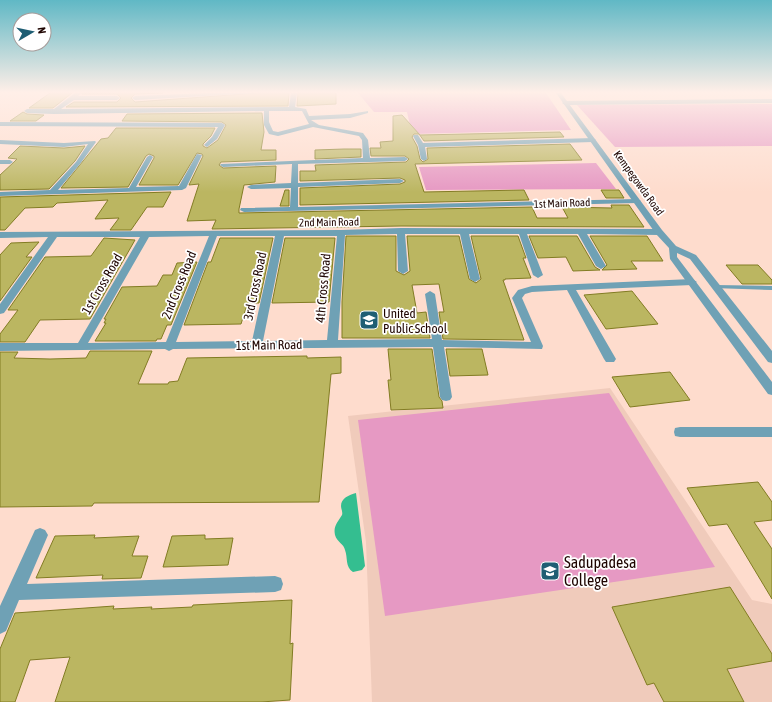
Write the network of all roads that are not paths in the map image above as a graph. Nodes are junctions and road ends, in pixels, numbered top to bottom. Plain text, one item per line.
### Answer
1 (34, 126) edge
2 (222, 126) edge
3 (267, 126) edge
4 (307, 126) edge
5 (315, 126) edge
6 (582, 126) edge
7 (29, 130) dead end
8 (416, 136) dead end
9 (16, 138) dead end
10 (593, 141) junction
11 (0, 142) edge
12 (10, 142) junction
13 (421, 145) junction
14 (207, 146) dead end
15 (199, 155) dead end
16 (150, 157) dead end
17 (405, 159) dead end
18 (367, 160) junction
19 (424, 160) dead end
20 (0, 162) edge
21 (10, 162) dead end
22 (294, 162) junction
23 (224, 165) dead end
24 (400, 181) dead end
25 (294, 185) junction
26 (251, 188) dead end
27 (131, 190) junction
28 (51, 193) junction
29 (0, 194) edge
30 (637, 201) junction
31 (294, 208) junction
32 (244, 210) dead end
33 (401, 231) junction
34 (464, 232) junction
35 (522, 232) junction
36 (581, 232) junction
37 (659, 232) junction
38 (280, 233) junction
39 (146, 234) junction
40 (214, 234) junction
41 (341, 234) junction
42 (0, 235) edge
43 (54, 235) junction
44 (673, 248) junction
45 (601, 266) dead end
46 (403, 271) dead end
47 (538, 275) dead end
48 (475, 278) dead end
49 (692, 282) junction
50 (714, 287) junction
51 (570, 288) junction
52 (772, 288) edge
53 (430, 294) dead end
54 (0, 311) edge
55 (438, 343) junction
56 (257, 344) junction
57 (332, 344) junction
58 (81, 346) junction
59 (0, 347) edge
60 (169, 347) junction
61 (610, 359) dead end
62 (772, 359) edge
63 (772, 391) edge
64 (446, 397) dead end
65 (680, 432) dead end
66 (772, 432) edge
67 (40, 535) dead end
68 (275, 584) dead end
69 (15, 592) junction
70 (0, 625) edge

1 - 7 street
2 - 14 street
3 - 4 street
5 - 18 street
6 - 10 street, Kempegowda Road
8 - 13 street
9 - 12 street
10 - 13 street
10 - 30 street, Kempegowda Road
11 - 12 street
12 - 28 street
13 - 19 street
15 - 27 street
16 - 27 street
17 - 18 street
18 - 22 street
20 - 21 street
22 - 23 street
22 - 25 street
24 - 25 street
25 - 26 street
25 - 31 street
27 - 28 street
28 - 29 street
30 - 31 street, 1st Main Road
30 - 37 street, Kempegowda Road
31 - 32 street, 1st Main Road
33 - 34 street, 2nd Main Road
33 - 41 street, 2nd Main Road
33 - 46 street
34 - 35 street, 2nd Main Road
34 - 48 street
35 - 36 street, 2nd Main Road
35 - 47 street
36 - 37 street, 2nd Main Road
36 - 45 street
37 - 44 street, Kempegowda Road
38 - 40 street, 2nd Main Road
38 - 41 street, 2nd Main Road
38 - 56 street, 3rd Cross Road
39 - 40 street, 2nd Main Road
39 - 43 street, 2nd Main Road
39 - 58 street, 1st Cross Road
40 - 60 street, 2nd Cross Road
41 - 57 street, 4th Cross Road
42 - 43 street, 2nd Main Road
43 - 54 street
44 - 49 street, Kempegowda Road
44 - 50 street, Kempegowda Road
49 - 51 street
49 - 63 street, Kempegowda Road
50 - 52 lane
50 - 62 street, Kempegowda Road
51 - 55 street, 1st Main Road
51 - 61 street
53 - 55 street
55 - 57 street, 1st Main Road
55 - 64 street
56 - 57 street, 1st Main Road
56 - 60 street, 1st Main Road
58 - 59 street, 1st Main Road
58 - 60 street, 1st Main Road
65 - 66 street
67 - 69 street
68 - 69 street
69 - 70 street

